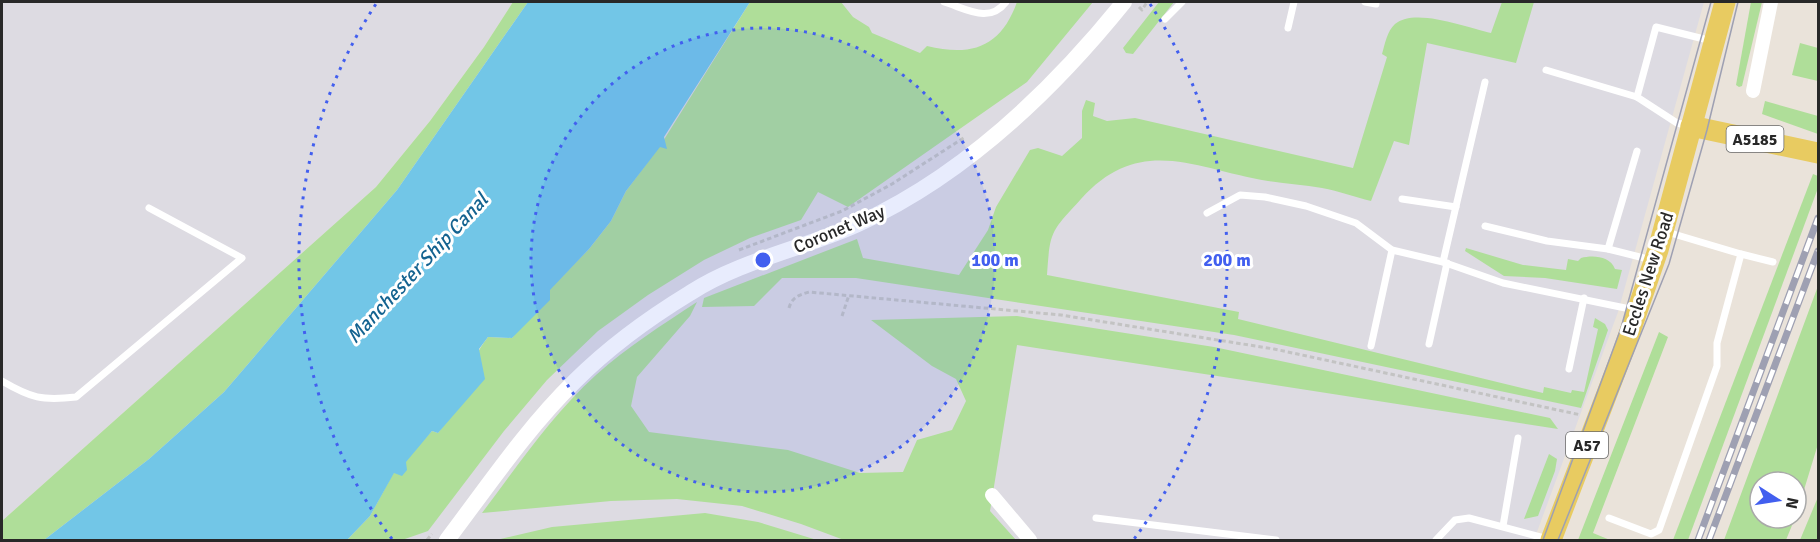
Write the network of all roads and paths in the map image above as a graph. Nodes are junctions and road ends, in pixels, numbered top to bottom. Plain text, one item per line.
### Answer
1 (944, 2) edge
2 (1006, 2) edge
3 (1147, 2) edge
4 (1182, 2) edge
5 (1294, 2) edge
6 (1365, 2) edge
7 (1725, 2) edge
8 (1772, 2) edge
9 (1131, 4) edge
10 (1376, 4) dead end
11 (1165, 19) dead end
12 (1288, 28) dead end
13 (1714, 41) junction
14 (1546, 70) dead end
15 (1485, 82) dead end
16 (1753, 91) dead end
17 (1637, 97) junction
18 (1691, 126) junction
19 (1637, 151) dead end
20 (1818, 153) edge
21 (1402, 199) dead end
22 (1456, 207) junction
23 (149, 208) dead end
24 (1207, 213) dead end
25 (1485, 226) dead end
26 (1663, 231) junction
27 (1608, 249) junction
28 (1392, 250) junction
29 (1741, 254) junction
30 (1654, 261) junction
31 (1445, 262) junction
32 (1773, 262) dead end
33 (849, 295) junction
34 (1584, 298) junction
35 (789, 308) dead end
36 (1637, 311) junction
37 (842, 316) dead end
38 (1429, 344) dead end
39 (1371, 345) dead end
40 (1569, 369) dead end
41 (2, 381) edge
42 (1597, 419) junction
43 (1518, 438) dead end
44 (992, 495) dead end
45 (1095, 518) dead end
46 (1609, 518) dead end
47 (1503, 526) junction
48 (1207, 532) junction
49 (447, 540) edge
50 (1030, 540) edge
51 (1206, 540) edge
52 (1276, 540) edge
53 (1436, 540) edge
54 (1551, 540) edge

1 - 2 lane
3 - 9 path
4 - 11 lane
5 - 12 lane
6 - 10 lane
7 - 13 main road, Eccles New Road / A57
8 - 16 street
9 - 49 street, Coronet Way
13 - 17 lane
13 - 18 main road, Eccles New Road / A57
14 - 17 lane
15 - 22 lane
17 - 18 lane
18 - 20 main road, A5185
18 - 26 main road, Eccles New Road / A57
19 - 27 lane
21 - 22 lane
22 - 31 lane
23 - 41 lane
24 - 28 lane
25 - 27 lane
26 - 29 lane
26 - 30 main road, Eccles New Road / A57
27 - 30 lane
28 - 31 lane
28 - 39 lane
29 - 32 lane
29 - 46 lane
30 - 36 main road, Eccles New Road / A57
31 - 34 lane
31 - 38 lane
33 - 35 path
33 - 37 path
33 - 42 path
34 - 36 lane
34 - 40 lane
36 - 42 main road, Eccles New Road / A57
42 - 54 main road, Eccles New Road / A57
43 - 47 lane
44 - 50 street
45 - 48 lane
47 - 53 lane
47 - 54 lane
48 - 51 lane
48 - 52 lane

